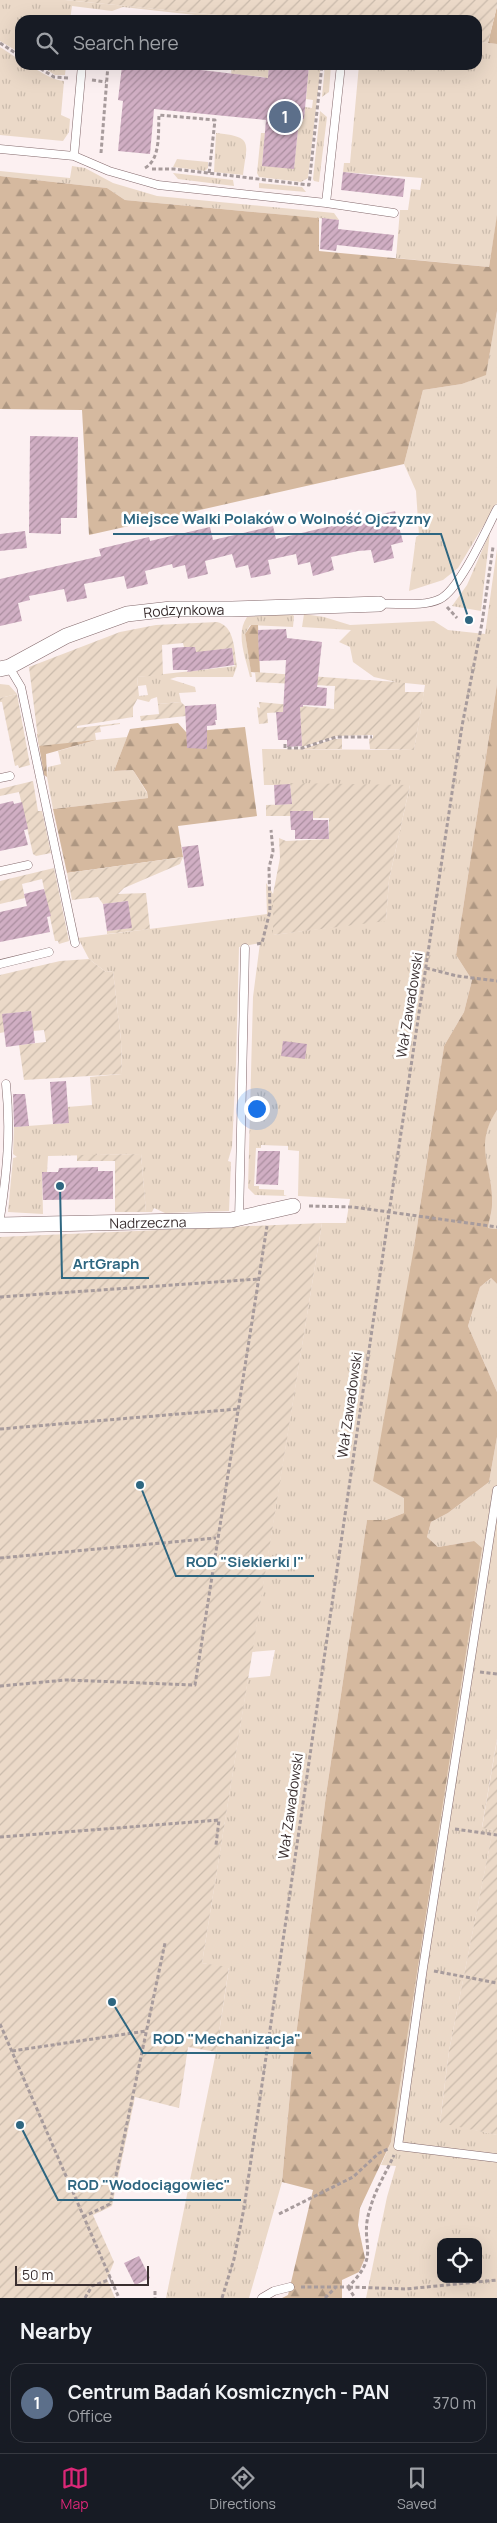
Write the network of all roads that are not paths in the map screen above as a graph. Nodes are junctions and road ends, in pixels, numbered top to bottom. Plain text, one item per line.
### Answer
1 (82, 70) edge
2 (339, 70) edge
3 (0, 149) edge
4 (74, 156) junction
5 (326, 203) junction
6 (394, 213) dead end
7 (497, 509) edge
8 (379, 604) joint
9 (4, 668) edge
10 (10, 776) dead end
11 (0, 778) edge
12 (28, 865) dead end
13 (0, 871) edge
14 (75, 943) dead end
15 (245, 948) road end
16 (49, 952) dead end
17 (0, 964) edge
18 (6, 1084) dead end
19 (293, 1206) road end
20 (0, 1218) edge
21 (240, 1220) junction
22 (0, 1225) edge
23 (497, 1490) edge
24 (497, 2158) edge
25 (290, 2287) road end
26 (262, 2298) edge

1 - 4 lane
2 - 5 lane
3 - 4 lane
4 - 5 lane
5 - 6 lane
7 - 8 lane
8 - 9 street, Rodzynkowa
9 - 14 lane
10 - 11 lane
12 - 13 lane
15 - 21 lane
16 - 17 lane
18 - 20 lane
19 - 21 street, Nadrzeczna
21 - 22 street, Nadrzeczna
23 - 24 lane
25 - 26 lane

